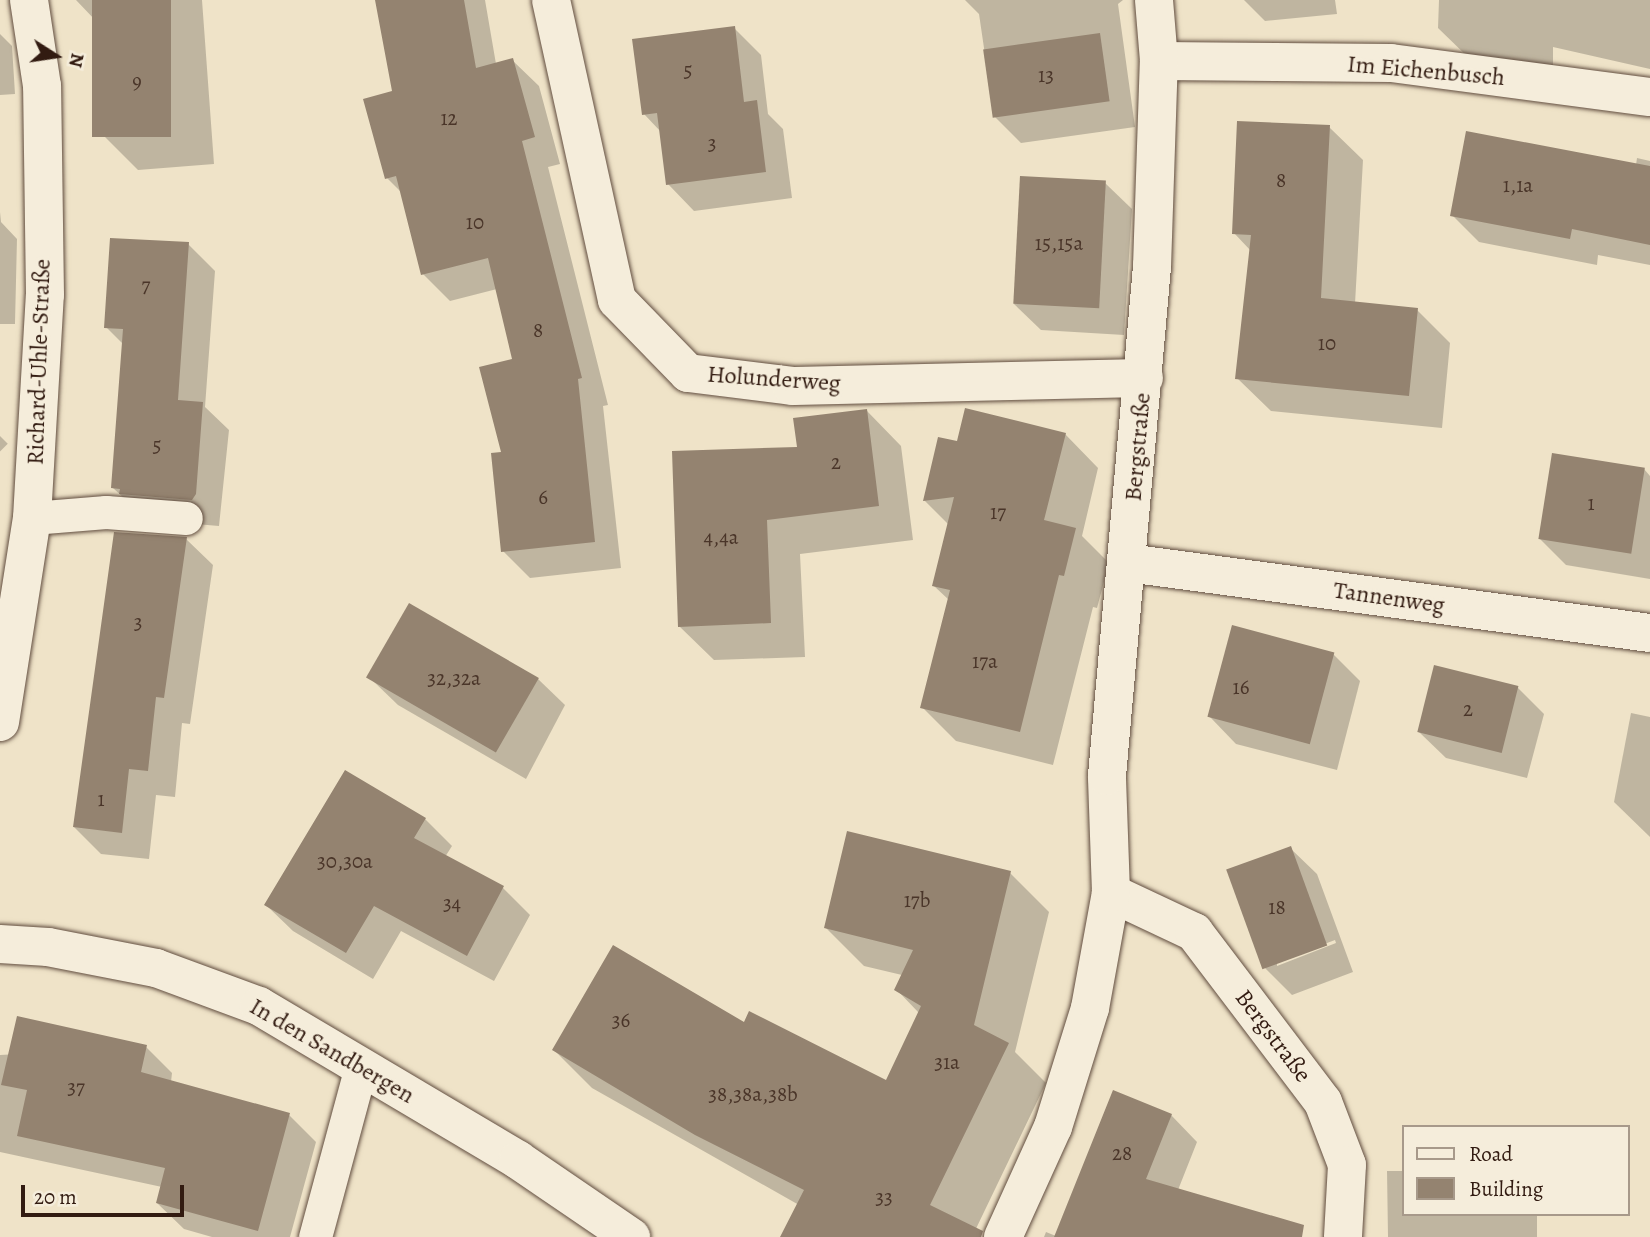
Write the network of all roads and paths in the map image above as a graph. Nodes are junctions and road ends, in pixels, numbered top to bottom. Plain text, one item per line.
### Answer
1 (29, 0) edge
2 (551, 0) edge
3 (1154, 0) edge
4 (1159, 61) junction
5 (1650, 97) edge
6 (1144, 378) junction
7 (32, 518) junction
8 (186, 518) dead end
9 (1128, 563) junction
10 (1650, 634) edge
11 (0, 722) edge
12 (1111, 892) junction
13 (0, 944) edge
14 (361, 1066) junction
15 (315, 1237) edge
16 (631, 1237) edge
17 (1003, 1237) edge
18 (1343, 1237) edge

1 - 7 street, Richard-Uhle-Straße
2 - 6 street, Holunderweg
3 - 4 street, Bergstraße
4 - 5 street, Im Eichenbusch
4 - 6 street, Bergstraße
6 - 9 street, Bergstraße
7 - 8 lane
7 - 11 street, Richard-Uhle-Straße
9 - 10 street, Tannenweg
9 - 12 street, Bergstraße
12 - 17 street, Bergstraße
12 - 18 street, Bergstraße
13 - 14 street, In den Sandbergen
14 - 15 lane
14 - 16 street, In den Sandbergen

